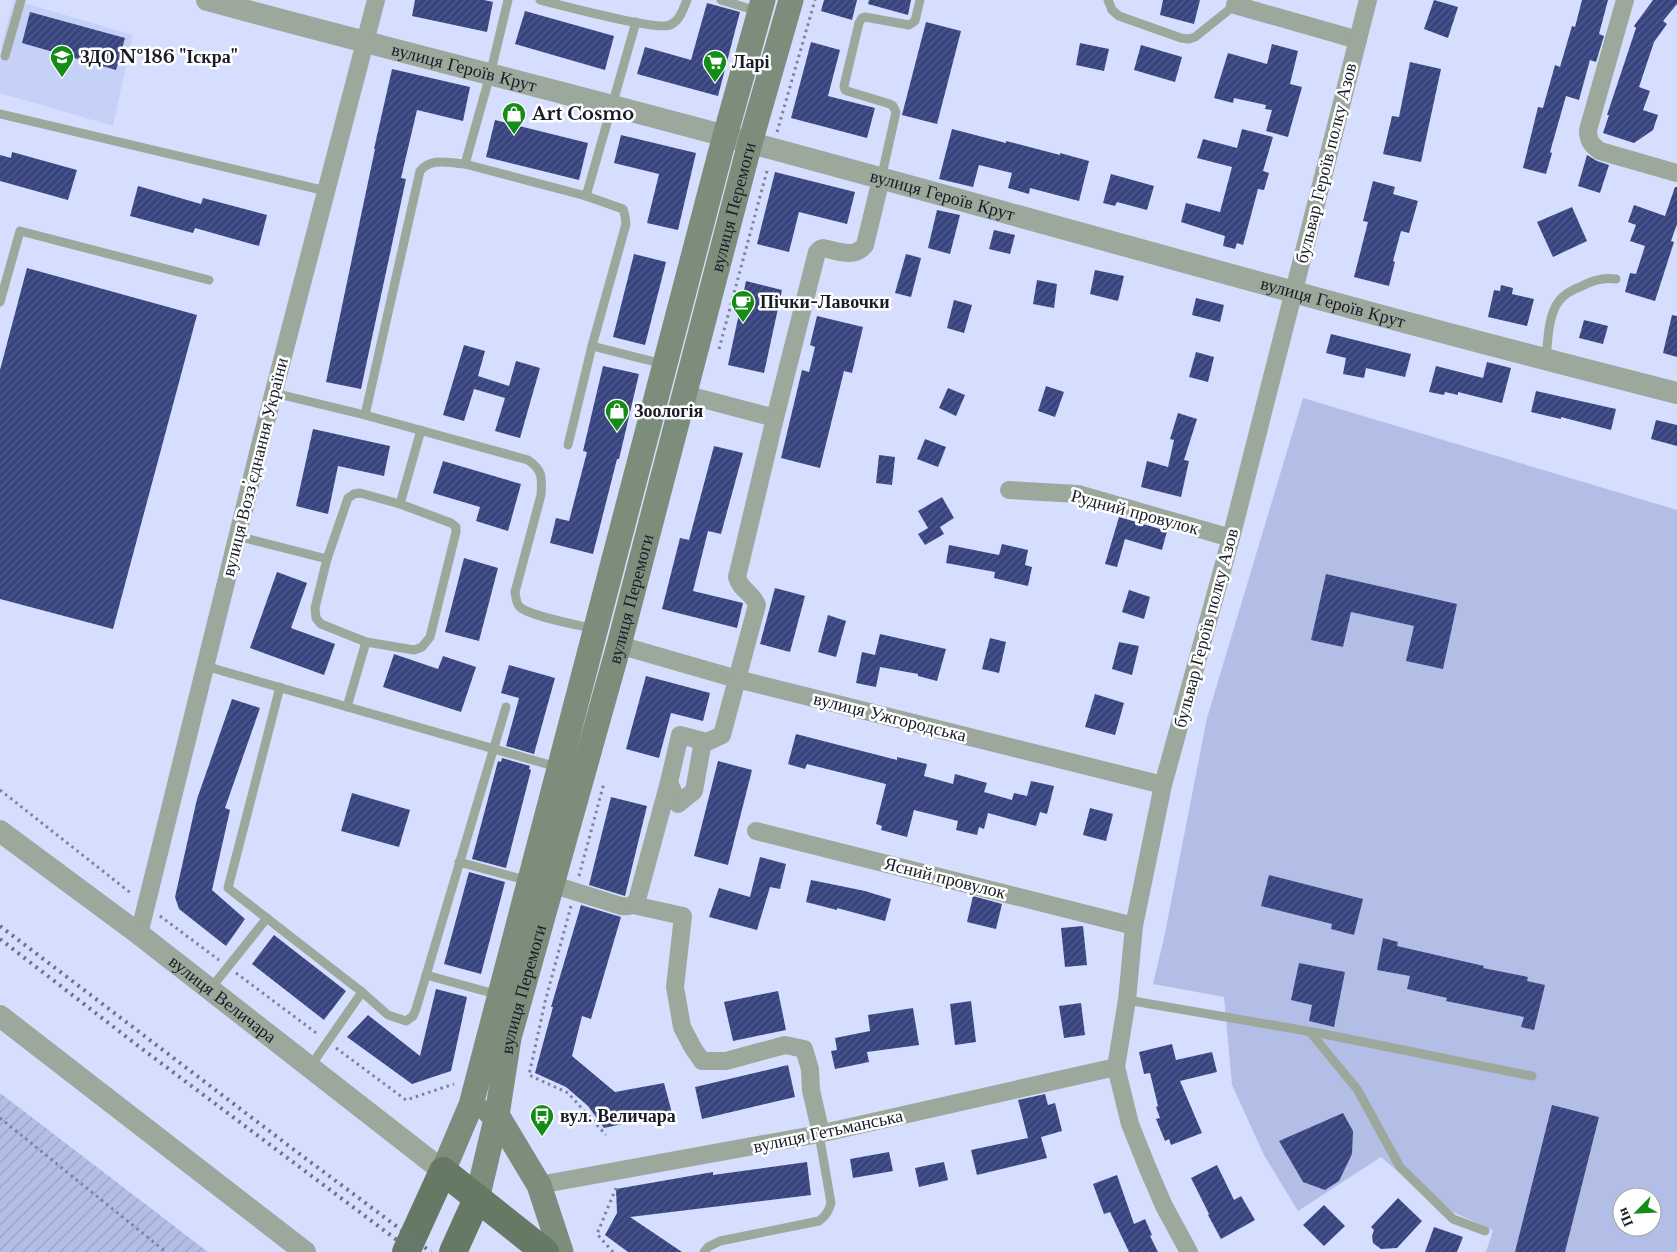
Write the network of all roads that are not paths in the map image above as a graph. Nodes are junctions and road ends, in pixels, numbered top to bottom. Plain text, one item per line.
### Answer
1 (20, 0) edge
2 (207, 0) edge
3 (376, 0) edge
4 (508, 0) edge
5 (540, 0) edge
6 (687, 0) edge
7 (721, 0) edge
8 (791, 0) edge
9 (920, 0) edge
10 (1108, 0) edge
11 (1368, 0) edge
12 (1625, 0) edge
13 (1234, 2) edge
14 (238, 4) edge
15 (761, 6) edge
16 (636, 22) junction
17 (1358, 40) junction
18 (364, 43) junction
19 (5, 56) dead end
20 (490, 75) junction
21 (612, 107) junction
22 (0, 114) edge
23 (726, 136) junction
24 (750, 143) junction
25 (464, 164) junction
26 (1677, 173) edge
27 (881, 179) junction
28 (326, 191) junction
29 (586, 196) junction
30 (1616, 279) dead end
31 (209, 280) dead end
32 (1293, 293) junction
33 (0, 302) edge
34 (592, 346) junction
35 (1545, 360) junction
36 (666, 364) junction
37 (274, 392) junction
38 (1677, 393) edge
39 (684, 394) junction
40 (364, 415) junction
41 (775, 418) junction
42 (421, 430) junction
43 (568, 445) dead end
44 (1009, 490) dead end
45 (400, 504) junction
46 (237, 536) junction
47 (1230, 538) junction
48 (327, 560) junction
49 (596, 629) junction
50 (366, 642) junction
51 (619, 645) junction
52 (205, 666) junction
53 (737, 678) junction
54 (280, 687) junction
55 (347, 707) junction
56 (506, 707) dead end
57 (703, 741) junction
58 (493, 749) junction
59 (560, 768) junction
60 (669, 782) junction
61 (1162, 785) junction
62 (0, 831) edge
63 (756, 831) dead end
64 (459, 862) junction
65 (540, 883) junction
66 (633, 905) junction
67 (267, 918) junction
68 (1134, 926) junction
69 (139, 934) junction
70 (426, 975) junction
71 (210, 989) junction
72 (362, 992) junction
73 (500, 996) junction
74 (1127, 1000) junction
75 (0, 1016) edge
76 (1310, 1032) junction
77 (310, 1067) junction
78 (1116, 1067) junction
79 (1532, 1076) dead end
80 (471, 1105) junction
81 (497, 1115) junction
82 (819, 1134) junction
83 (443, 1171) junction
84 (539, 1185) junction
85 (477, 1199) junction
86 (1485, 1231) dead end
87 (305, 1252) edge
88 (406, 1252) edge
89 (453, 1252) edge
90 (545, 1252) edge
91 (561, 1252) edge
92 (704, 1252) edge
93 (1189, 1252) edge

1 - 19 lane
2 - 14 street, вулиця Героїв Крут
3 - 18 street, вулиця Воззʼєднання України
4 - 20 lane
5 - 16 lane
6 - 16 lane
7 - 15 lane
8 - 24 main road, вулиця Перемоги
9 - 27 lane
10 - 13 lane
11 - 17 street, бульвар Героїв полку Азов
12 - 26 street
13 - 17 street
14 - 18 street, вулиця Героїв Крут
15 - 23 main road, вулиця Перемоги
16 - 21 lane
17 - 32 street, бульвар Героїв полку Азов
18 - 20 street, вулиця Героїв Крут
18 - 28 street, вулиця Воззʼєднання України
20 - 21 street, вулиця Героїв Крут
20 - 25 lane
21 - 23 street, вулиця Героїв Крут
21 - 29 lane
22 - 28 lane
23 - 24 street, вулиця Героїв Крут
23 - 36 main road, вулиця Перемоги
24 - 27 street, вулиця Героїв Крут
24 - 39 main road, вулиця Перемоги
25 - 29 lane
25 - 40 lane
27 - 32 street, вулиця Героїв Крут
27 - 41 street
28 - 37 street, вулиця Воззʼєднання України
29 - 34 lane
30 - 35 lane
31 - 33 lane
32 - 35 street, вулиця Героїв Крут
32 - 47 street, бульвар Героїв полку Азов
34 - 36 lane
34 - 43 lane
35 - 38 street, вулиця Героїв Крут
36 - 49 main road, вулиця Перемоги
37 - 40 lane
37 - 46 street, вулиця Воззʼєднання України
39 - 41 street
39 - 51 main road, вулиця Перемоги
40 - 42 lane
41 - 53 street
42 - 45 lane
42 - 49 lane
44 - 47 street, Рудний провулок
45 - 48 lane
45 - 50 lane
46 - 48 lane
46 - 52 street, вулиця Воззʼєднання України
47 - 61 street, бульвар Героїв полку Азов
48 - 50 lane
49 - 59 main road, вулиця Перемоги
50 - 55 lane
51 - 53 street, вулиця Ужгородська
51 - 65 main road, вулиця Перемоги
52 - 54 lane
52 - 69 street, вулиця Воззʼєднання України
53 - 57 street
53 - 61 street, вулиця Ужгородська
54 - 55 lane
54 - 67 lane
55 - 58 lane
56 - 58 lane
57 - 60 street
57 - 60 street
58 - 59 lane
58 - 64 lane
59 - 65 main road, вулиця Перемоги
60 - 66 street
61 - 68 street, бульвар Героїв полку Азов
62 - 69 street, вулиця Величара
63 - 68 street, Ясний провулок
64 - 65 lane
64 - 70 lane
65 - 66 street
65 - 73 main road, вулиця Перемоги
65 - 81 main road, вулиця Перемоги
66 - 82 street
67 - 71 lane
67 - 72 lane
68 - 74 street, бульвар Героїв полку Азов
69 - 71 street, вулиця Величара
70 - 72 lane
70 - 73 lane
71 - 77 street, вулиця Величара
72 - 77 lane
73 - 80 main road, вулиця Перемоги
74 - 76 lane
74 - 78 street, бульвар Героїв полку Азов
75 - 87 street
76 - 79 lane
76 - 86 lane
77 - 83 street, вулиця Величара
78 - 82 street, вулиця Гетьманська
78 - 93 street, бульвар Героїв полку Азов
80 - 81 main road
80 - 83 main road, вулиця Перемоги
81 - 84 main road
81 - 85 main road, вулиця Перемоги
82 - 84 street, вулиця Гетьманська
82 - 92 lane
83 - 85 main road
83 - 88 main road
84 - 91 main road
85 - 89 main road
85 - 90 main road

